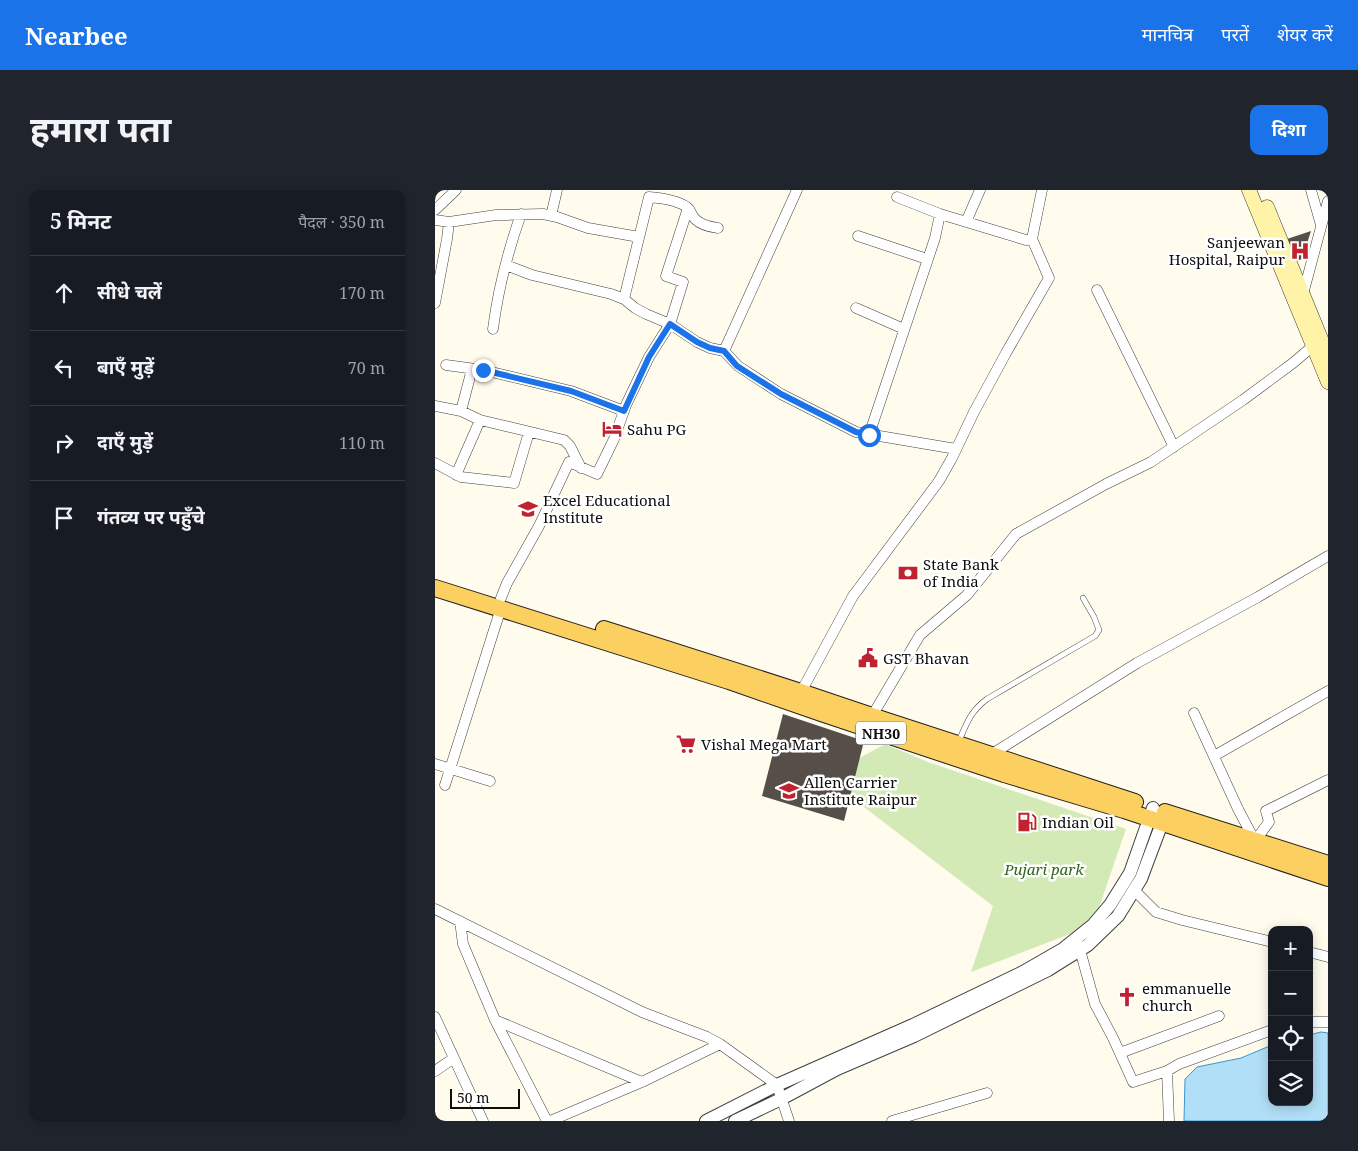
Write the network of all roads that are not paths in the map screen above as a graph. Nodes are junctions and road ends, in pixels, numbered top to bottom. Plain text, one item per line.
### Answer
1 (456, 190) edge
2 (557, 190) edge
3 (797, 190) edge
4 (980, 190) edge
5 (1041, 190) edge
6 (1249, 190) edge
7 (1259, 190) edge
8 (1311, 190) edge
9 (897, 197) dead end
10 (1328, 201) edge
11 (688, 208) junction
12 (435, 210) edge
13 (521, 214) junction
14 (940, 214) junction
15 (551, 216) junction
16 (435, 220) edge
17 (449, 222) junction
18 (966, 222) junction
19 (1321, 226) junction
20 (718, 228) dead end
21 (858, 236) dead end
22 (639, 237) junction
23 (1033, 239) junction
24 (927, 259) junction
25 (506, 265) junction
26 (1097, 290) dead end
27 (1298, 295) junction
28 (624, 299) junction
29 (435, 303) edge
30 (856, 308) dead end
31 (670, 324) junction
32 (493, 329) dead end
33 (904, 329) junction
34 (1313, 346) junction
35 (724, 351) junction
36 (1328, 356) edge
37 (446, 366) dead end
38 (472, 369) junction
39 (1328, 382) edge
40 (435, 406) edge
41 (461, 411) junction
42 (624, 411) junction
43 (480, 420) junction
44 (529, 432) junction
45 (869, 435) junction
46 (1174, 447) junction
47 (956, 449) junction
48 (435, 464) edge
49 (581, 468) junction
50 (456, 475) junction
51 (1328, 556) edge
52 (435, 577) edge
53 (435, 588) edge
54 (1083, 598) dead end
55 (501, 603) junction
56 (1328, 691) edge
57 (801, 692) junction
58 (1194, 713) dead end
59 (872, 716) junction
60 (958, 744) junction
61 (992, 754) junction
62 (1214, 756) junction
63 (435, 764) edge
64 (450, 769) junction
65 (1328, 780) edge
66 (490, 781) dead end
67 (445, 785) dead end
68 (1157, 815) junction
69 (1255, 841) junction
70 (1328, 864) edge
71 (1328, 878) edge
72 (1134, 890) junction
73 (435, 909) edge
74 (461, 921) junction
75 (1268, 941) edge
76 (1080, 950) junction
77 (1313, 953) edge
78 (1328, 957) edge
79 (435, 1016) edge
80 (1219, 1016) dead end
81 (495, 1020) junction
82 (1313, 1022) edge
83 (1328, 1022) edge
84 (1268, 1031) edge
85 (720, 1044) junction
86 (1120, 1053) junction
87 (453, 1058) junction
88 (435, 1071) edge
89 (1167, 1071) junction
90 (641, 1082) junction
91 (777, 1084) junction
92 (987, 1093) dead end
93 (781, 1099) junction
94 (483, 1121) edge
95 (549, 1121) edge
96 (706, 1121) edge
97 (735, 1121) edge
98 (789, 1121) edge
99 (893, 1121) edge
100 (1169, 1121) edge

1 - 12 street
2 - 15 street
3 - 35 street
4 - 18 street
5 - 23 street
6 - 27 main road
7 - 27 main road
8 - 19 street
9 - 14 street
10 - 19 street
11 - 20 street
11 - 22 street
11 - 31 street
13 - 15 street
13 - 17 street
13 - 25 street
14 - 18 street
14 - 24 street
15 - 22 street
16 - 17 street
17 - 29 street
18 - 23 street
19 - 27 street
21 - 24 street
22 - 28 street
23 - 47 street
24 - 33 street
25 - 28 street
25 - 32 street
26 - 46 street
27 - 34 main road
27 - 36 main road
28 - 31 street
30 - 33 street
31 - 35 street
31 - 42 street
33 - 45 street
34 - 39 main road
34 - 46 street
35 - 45 street
37 - 38 street
38 - 41 street
38 - 42 street
40 - 41 street
41 - 43 street
42 - 49 street
43 - 44 street
43 - 50 street
44 - 49 street
44 - 50 street
45 - 47 street
46 - 59 street
47 - 57 street
48 - 50 street
49 - 55 street
51 - 61 street
52 - 55 main road, NH30
53 - 55 main road, NH30
54 - 60 lane
55 - 57 main road, NH30
55 - 64 street
55 - 68 main road, NH30
56 - 62 street
57 - 59 main road, NH30
58 - 62 street
59 - 60 main road, NH30
60 - 61 main road, NH30
61 - 68 main road, NH30
62 - 69 street
63 - 64 street
64 - 66 street
64 - 67 street
65 - 69 street
68 - 69 main road, NH30
68 - 71 main road, NH30
68 - 72 street
68 - 91 street
69 - 70 main road, NH30
72 - 75 street
72 - 76 street
73 - 74 street
74 - 81 street
74 - 85 street
76 - 86 street
76 - 93 street
77 - 78 street
79 - 87 street
80 - 86 street
81 - 90 street
81 - 95 street
82 - 83 street
84 - 89 street
85 - 90 street
85 - 91 street
86 - 89 street
87 - 88 street
87 - 94 street
89 - 100 street
90 - 95 street
91 - 93 street
91 - 96 street
92 - 99 street
93 - 97 street
93 - 98 street

